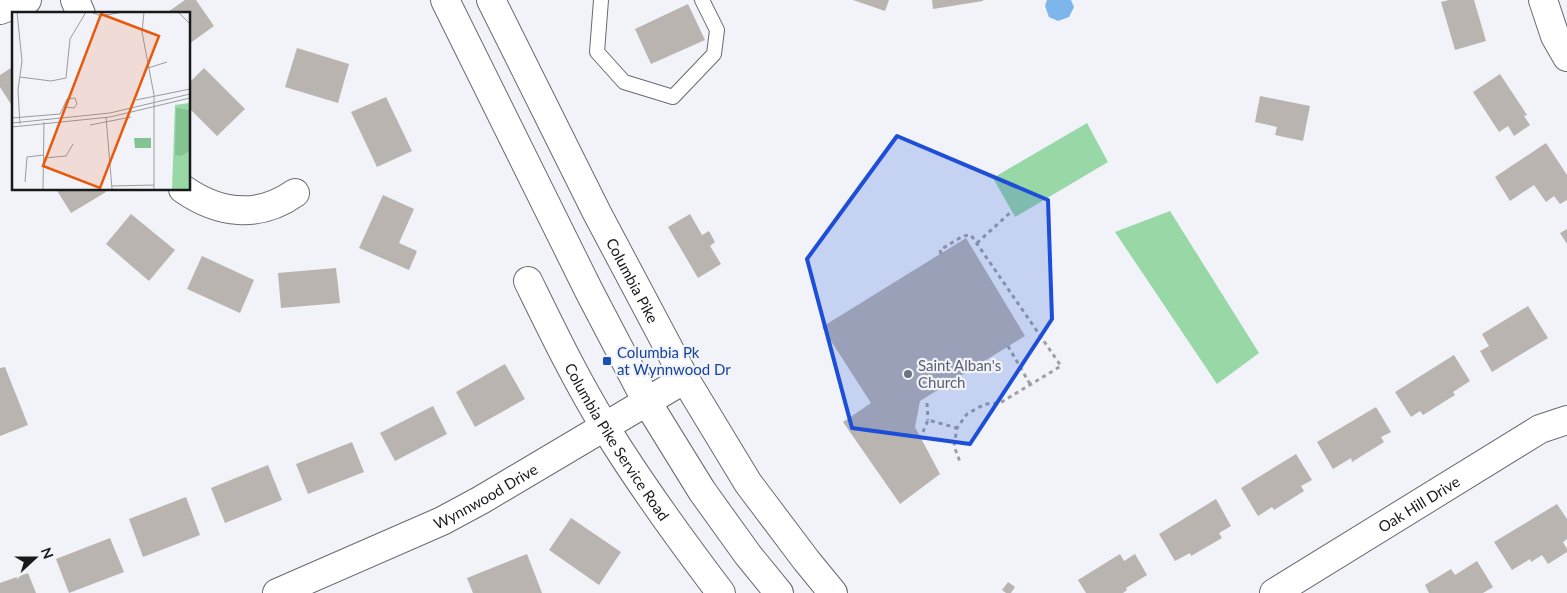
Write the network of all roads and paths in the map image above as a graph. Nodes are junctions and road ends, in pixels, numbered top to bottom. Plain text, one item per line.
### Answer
1 (27, 0) edge
2 (75, 0) edge
3 (444, 0) edge
4 (491, 0) edge
5 (601, 0) edge
6 (702, 0) edge
7 (1543, 0) edge
8 (0, 10) edge
9 (80, 12) edge
10 (1567, 57) edge
11 (184, 190) edge
12 (295, 193) dead end
13 (1012, 211) dead end
14 (977, 243) junction
15 (941, 254) dead end
16 (528, 281) dead end
17 (1008, 346) dead end
18 (685, 379) junction
19 (1030, 384) junction
20 (647, 402) junction
21 (927, 403) dead end
22 (928, 420) junction
23 (1567, 420) edge
24 (605, 427) junction
25 (957, 428) junction
26 (922, 432) dead end
27 (960, 462) dead end
28 (276, 593) edge
29 (721, 593) edge
30 (778, 593) edge
31 (833, 593) edge
32 (1274, 593) edge

1 - 8 street
2 - 9 street
3 - 20 street
4 - 18 street, Columbia Pike
5 - 6 lane
7 - 10 street
11 - 12 street
13 - 14 path
14 - 15 path
14 - 19 path
16 - 24 street, Columbia Pike Service Road
17 - 19 path
18 - 20 street, Wynnwood Drive
18 - 31 street, Columbia Pike
19 - 25 path
20 - 24 street, Wynnwood Drive
20 - 30 street
21 - 22 path
22 - 25 path
22 - 26 path
23 - 32 street, Oak Hill Drive
24 - 28 street, Wynnwood Drive
24 - 29 street, Columbia Pike Service Road
25 - 27 path

